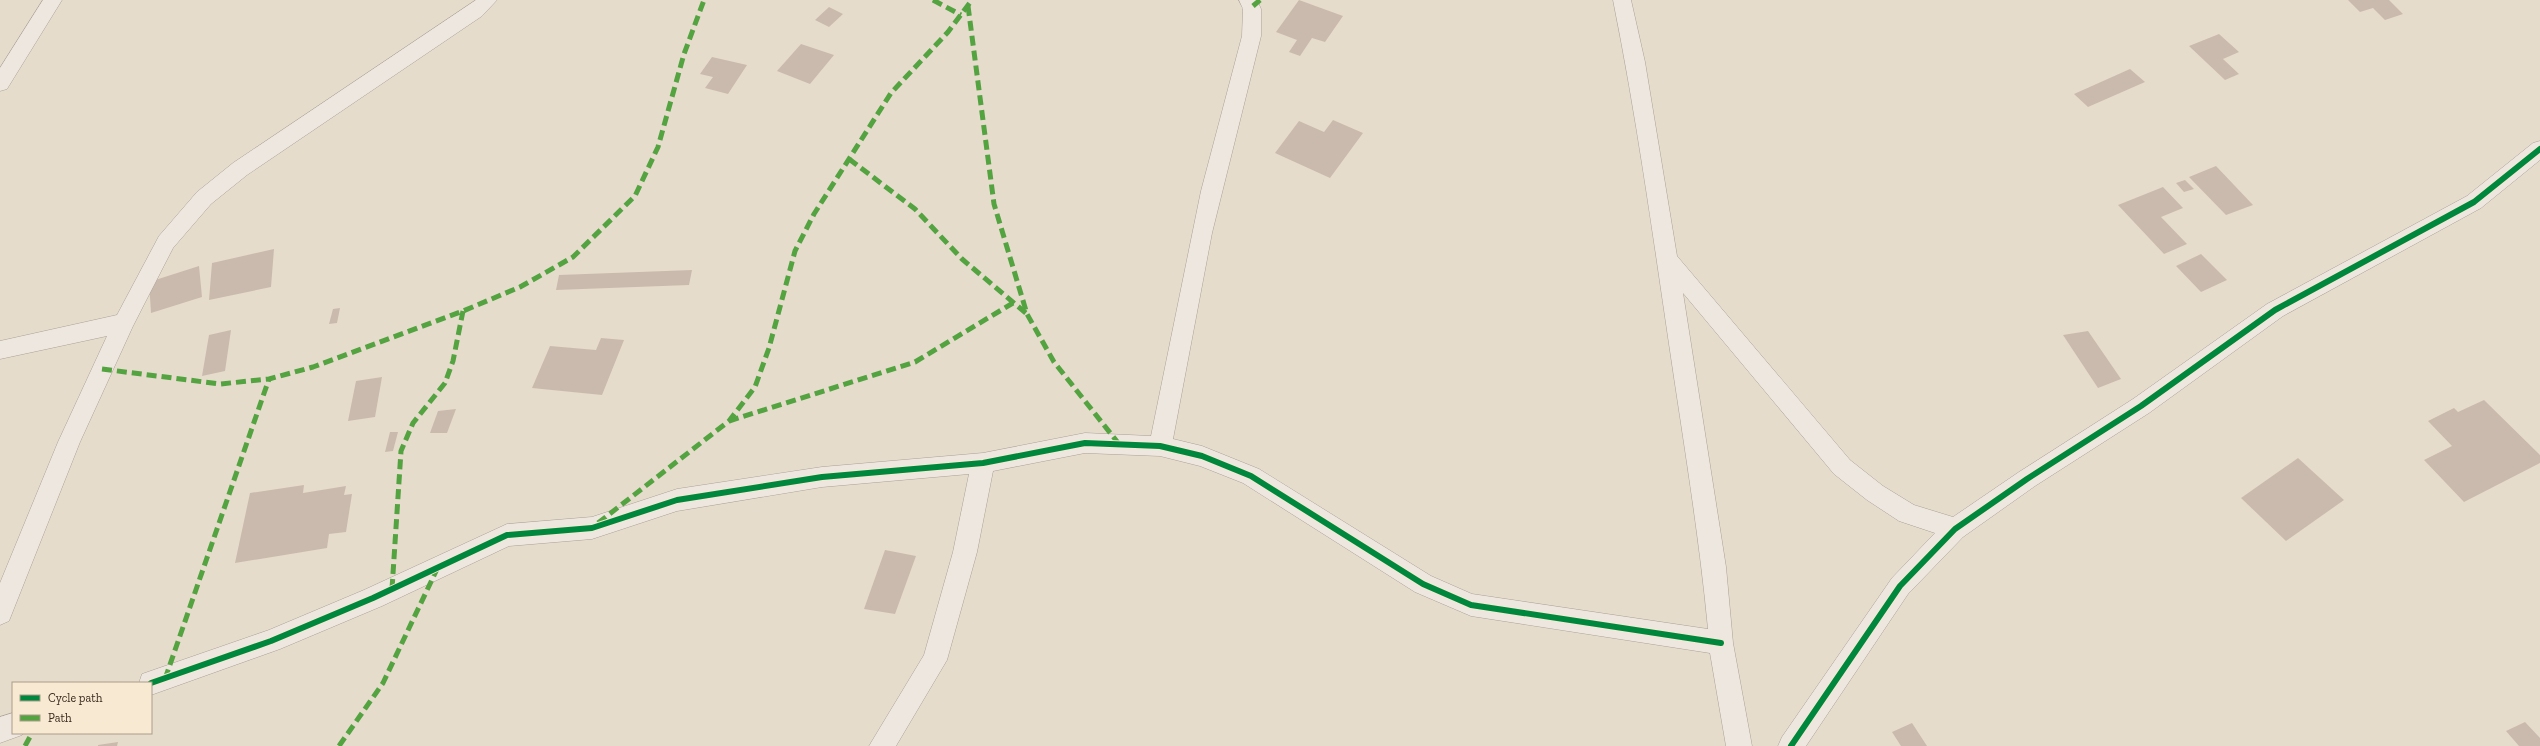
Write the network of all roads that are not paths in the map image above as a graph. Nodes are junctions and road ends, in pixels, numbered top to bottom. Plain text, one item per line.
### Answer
1 (53, 0) edge
2 (488, 0) edge
3 (1248, 0) edge
4 (1622, 0) edge
5 (0, 84) edge
6 (2540, 150) edge
7 (1667, 259) junction
8 (124, 323) junction
9 (0, 350) edge
10 (1160, 446) junction
11 (983, 463) junction
12 (1955, 529) junction
13 (0, 613) edge
14 (1721, 643) junction
15 (152, 683) edge
16 (12, 726) edge
17 (0, 730) edge
18 (882, 746) edge
19 (1739, 746) edge
20 (1791, 746) edge

1 - 5 street
2 - 8 street
3 - 10 street
4 - 7 street
6 - 12 street
7 - 12 street
7 - 14 street
8 - 9 street
8 - 13 street
10 - 11 street
10 - 14 street
11 - 15 street
11 - 18 street
12 - 20 street
14 - 19 street
16 - 17 street

